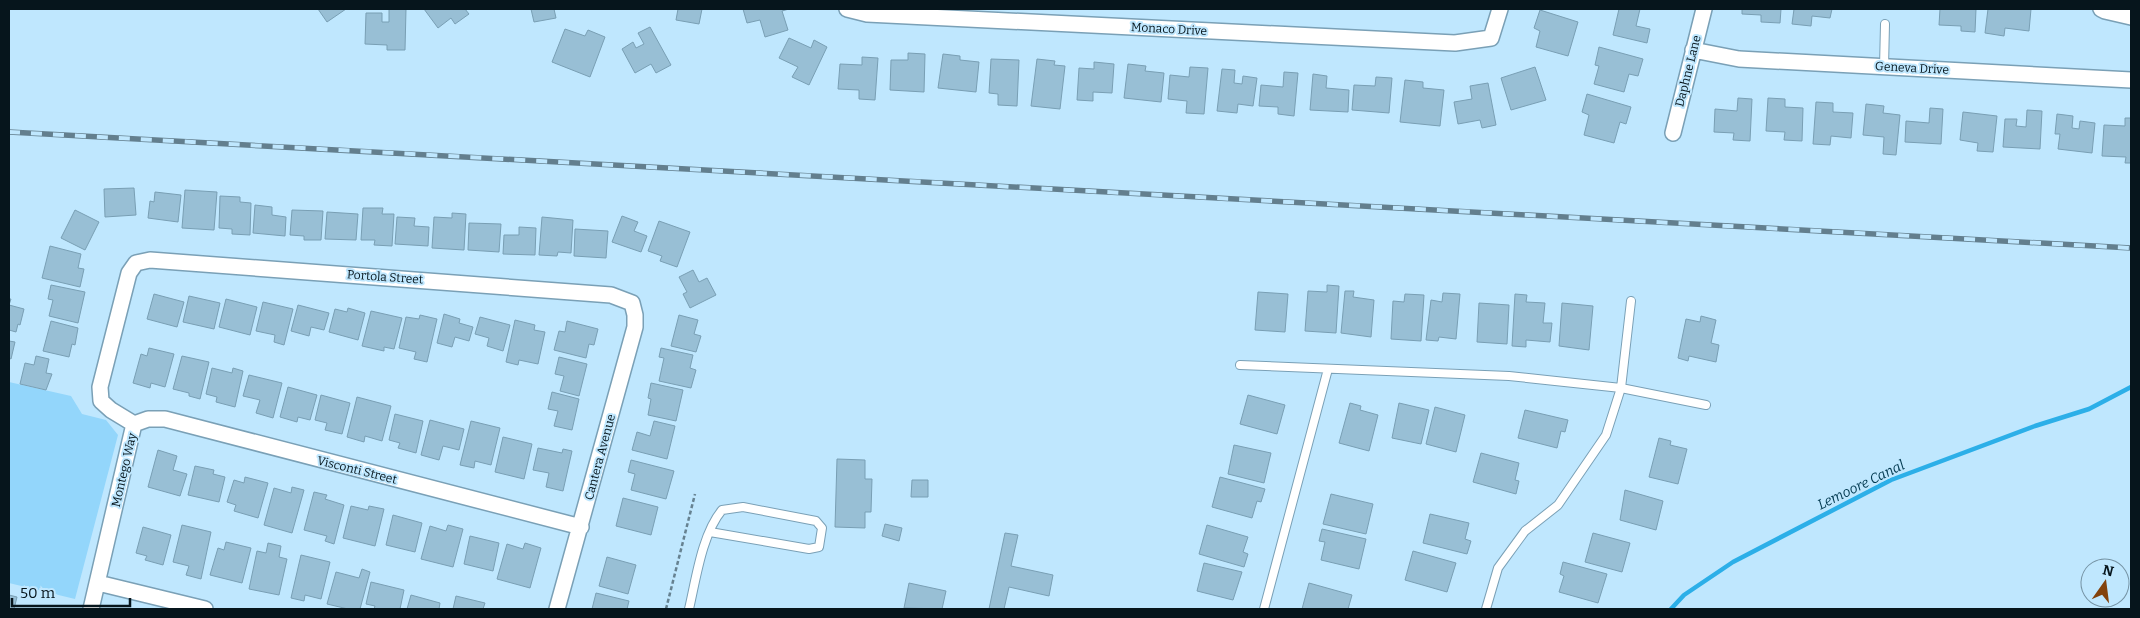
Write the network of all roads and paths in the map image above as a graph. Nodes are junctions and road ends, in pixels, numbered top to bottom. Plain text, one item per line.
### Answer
1 (847, 9) edge
2 (1500, 9) edge
3 (1704, 9) edge
4 (2101, 9) edge
5 (1030, 15) edge
6 (2131, 17) edge
7 (1885, 24) dead end
8 (1694, 50) junction
9 (1884, 67) junction
10 (2131, 80) edge
11 (1673, 133) dead end
12 (136, 263) joint
13 (1631, 301) dead end
14 (632, 304) joint
15 (1240, 365) dead end
16 (1328, 369) junction
17 (1621, 388) junction
18 (1706, 405) dead end
19 (134, 424) junction
20 (695, 494) dead end
21 (580, 527) junction
22 (710, 532) junction
23 (98, 582) junction
24 (91, 609) edge
25 (204, 609) edge
26 (557, 609) edge
27 (666, 609) edge
28 (689, 609) edge
29 (1264, 609) edge
30 (1486, 609) edge

1 - 5 street, Monaco Drive
2 - 5 street, Monaco Drive
3 - 8 street, Daphne Lane
4 - 6 street
7 - 9 lane
8 - 9 street, Geneva Drive
8 - 11 street, Daphne Lane
9 - 10 street, Geneva Drive
12 - 14 street, Portola Street
12 - 19 street, Montego Way
13 - 17 lane
14 - 21 street, Cantera Avenue
15 - 16 lane
16 - 17 lane
16 - 29 lane
17 - 18 lane
17 - 30 lane
19 - 21 street, Visconti Street
19 - 23 street, Montego Way
20 - 27 path
21 - 26 street, Cantera Avenue
22 - 22 lane
22 - 28 lane
23 - 24 street, Montego Way
23 - 25 street

